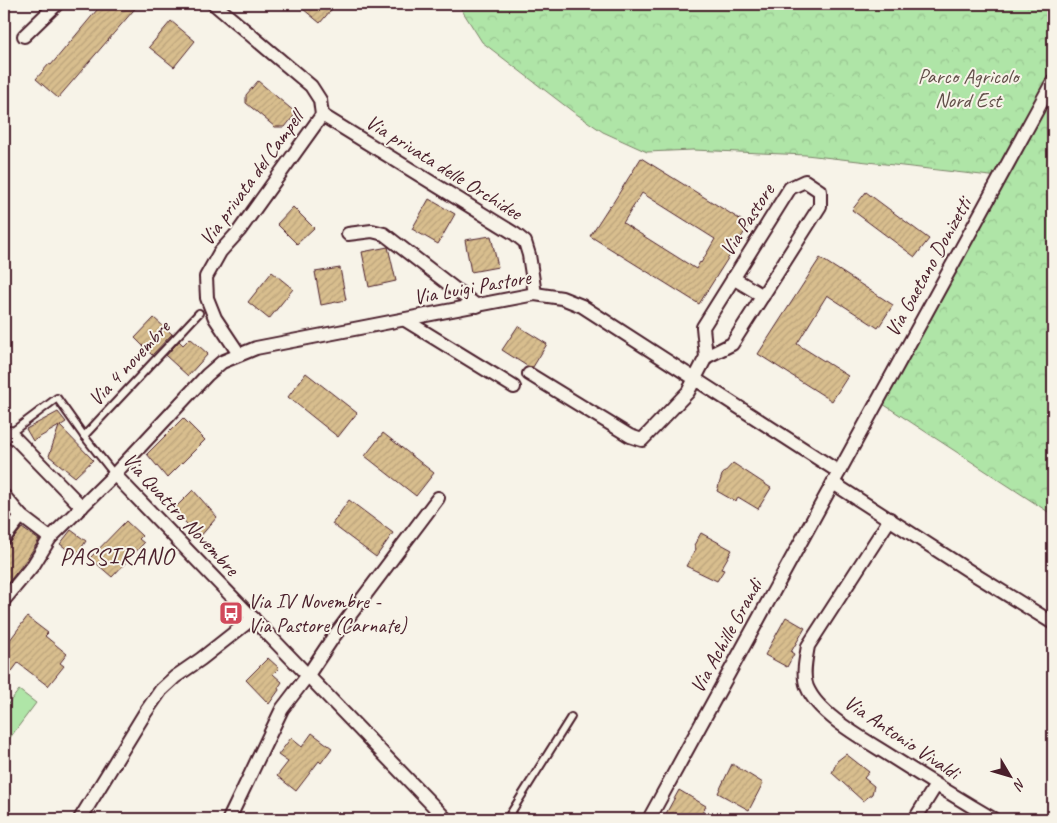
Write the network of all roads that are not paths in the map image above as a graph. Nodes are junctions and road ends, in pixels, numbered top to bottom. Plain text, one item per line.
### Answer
1 (57, 4) edge
2 (214, 4) edge
3 (24, 36) dead end
4 (1053, 82) edge
5 (322, 115) junction
6 (348, 234) dead end
7 (734, 278) junction
8 (535, 294) junction
9 (763, 296) junction
10 (477, 306) junction
11 (199, 312) dead end
12 (405, 320) junction
13 (239, 354) junction
14 (706, 357) junction
15 (529, 374) dead end
16 (695, 379) junction
17 (514, 387) dead end
18 (7, 436) edge
19 (84, 436) junction
20 (114, 474) junction
21 (836, 477) junction
22 (4, 496) edge
23 (438, 498) dead end
24 (82, 507) junction
25 (21, 516) junction
26 (890, 519) junction
27 (4, 538) edge
28 (50, 538) junction
29 (4, 600) edge
30 (253, 618) junction
31 (1053, 623) edge
32 (308, 675) junction
33 (571, 717) dead end
34 (936, 785) junction
35 (80, 819) edge
36 (229, 819) edge
37 (446, 819) edge
38 (507, 819) edge
39 (648, 819) edge
40 (915, 819) edge
41 (993, 819) edge

1 - 3 street
2 - 5 street, Via privata del Campell
4 - 21 street, Via Gaetano Donizetti
5 - 8 street, Via privata delle Orchidee
5 - 13 street, Via privata del Campell
6 - 10 street
7 - 9 street, Via Pastore
7 - 9 street, Via Pastore
7 - 14 street, Via Pastore
8 - 10 street, Via Luigi Pastore
8 - 16 street, Via Luigi Pastore
9 - 14 street, Via Pastore
10 - 12 street, Via Luigi Pastore
11 - 19 lane, Via 4 novembre
12 - 13 street, Via Luigi Pastore
12 - 17 street
13 - 20 street, Via Luigi Pastore
14 - 16 street
15 - 16 street
16 - 21 street, Via Luigi Pastore
18 - 19 lane, Via Quattro Novembre
18 - 24 street
19 - 20 lane, Via Quattro Novembre
20 - 24 street, Via Luigi Pastore
20 - 30 street, Via Quattro Novembre
21 - 26 street
21 - 39 street, Via Achille Grandi
22 - 25 street
23 - 32 street
24 - 28 street, Via Luigi Pastore
25 - 27 street
25 - 28 street
26 - 31 street
26 - 34 street, Via Antonio Vivaldi
28 - 29 street, Via Luigi Pastore
30 - 32 street, Via Quattro Novembre
30 - 35 street
32 - 36 street
32 - 37 street, Via Quattro Novembre
33 - 38 lane
34 - 40 street
34 - 41 street, Via Antonio Vivaldi

